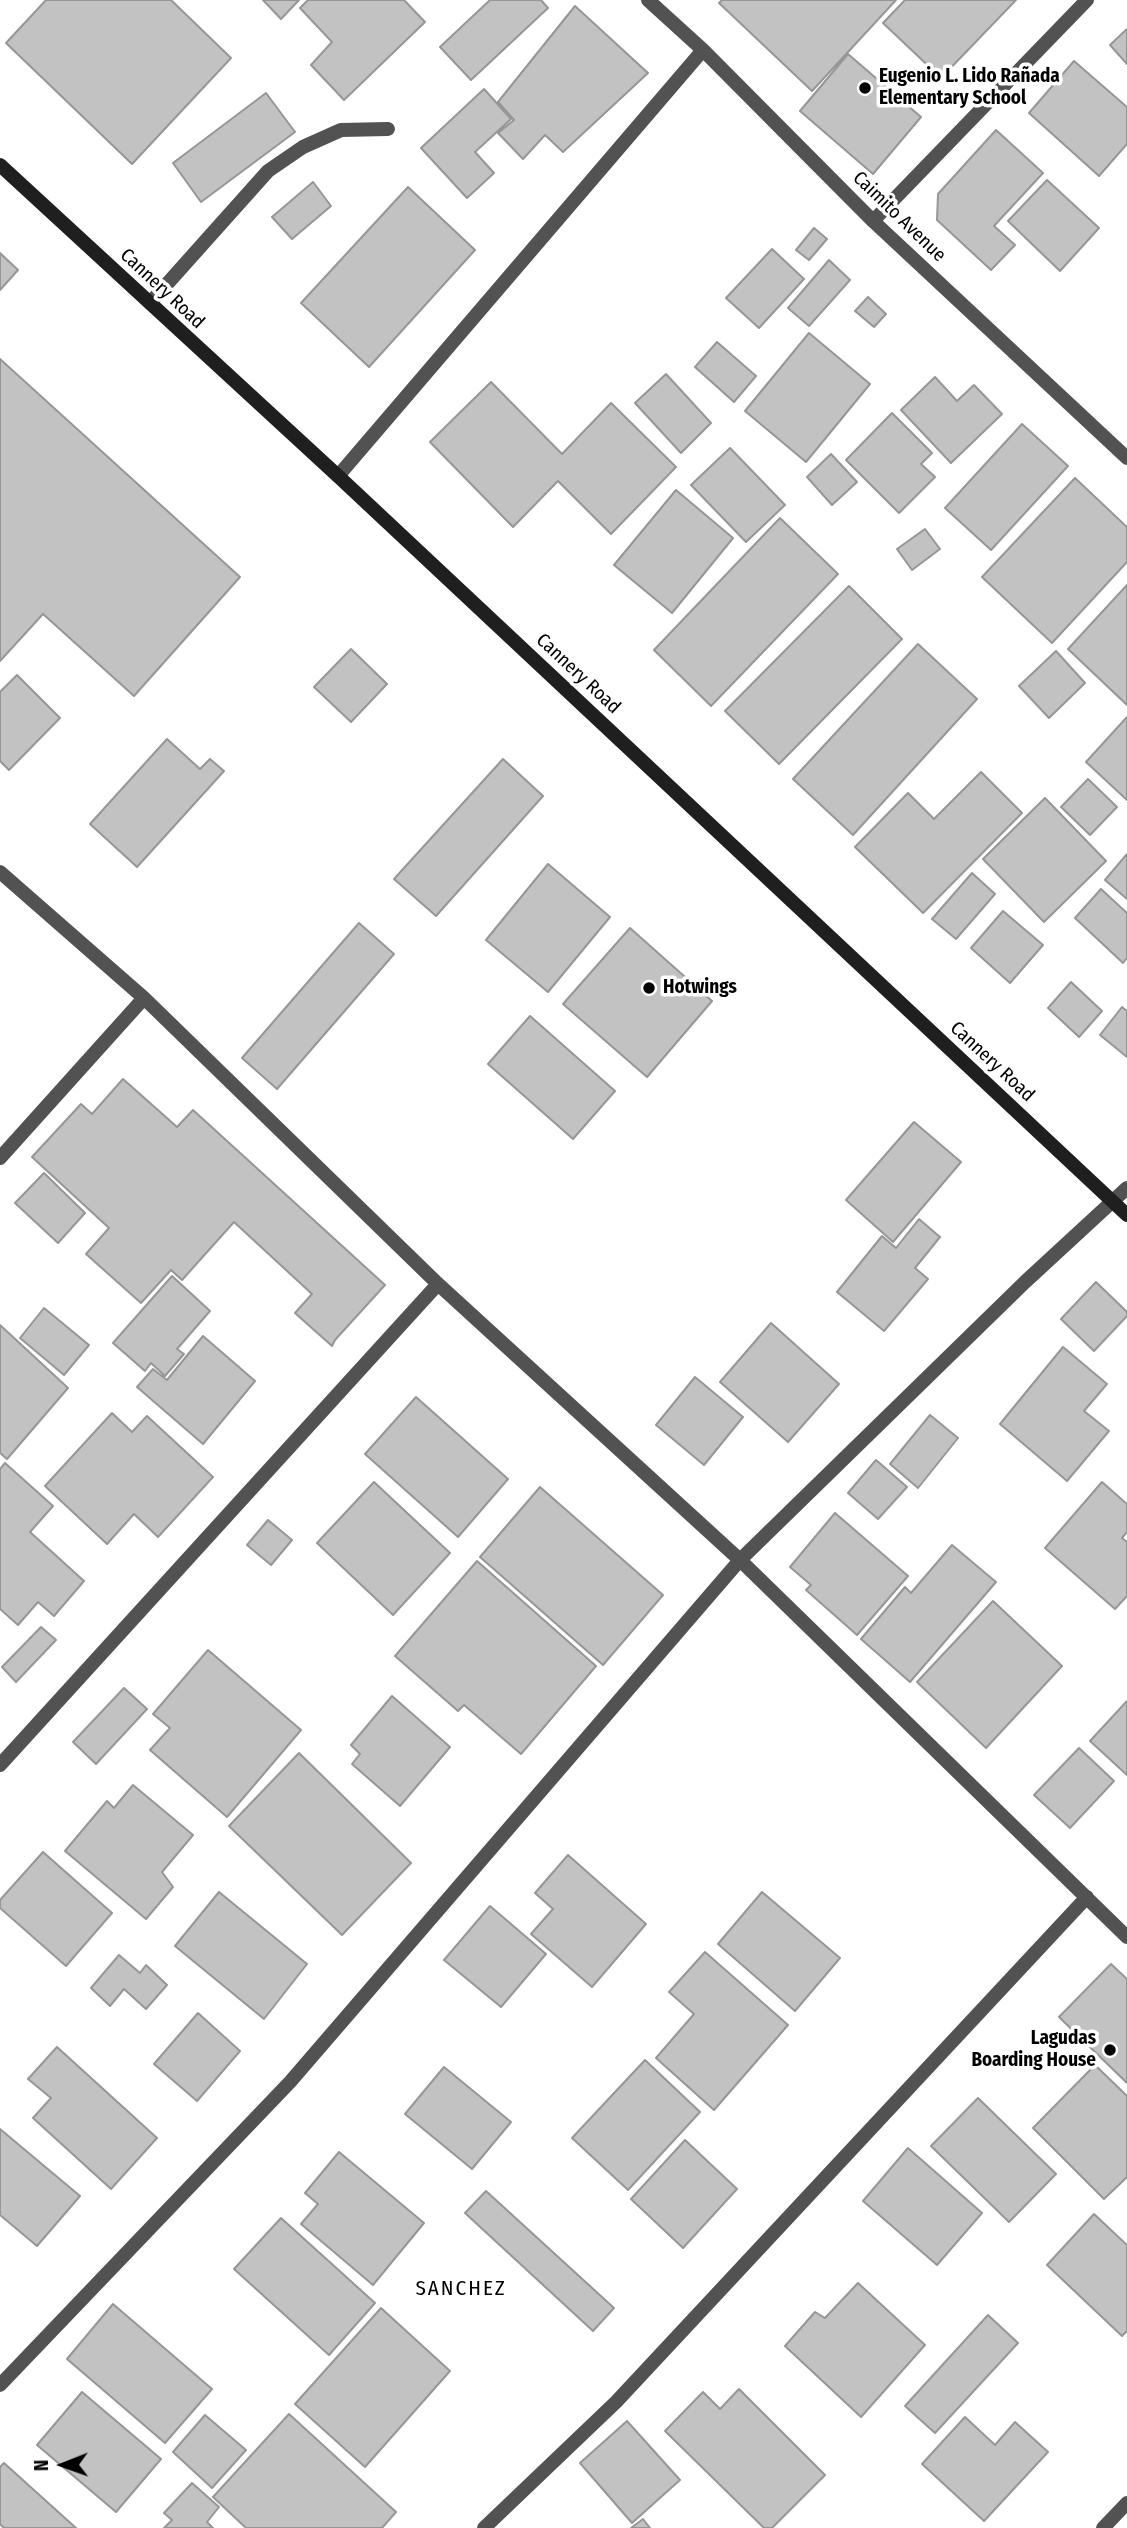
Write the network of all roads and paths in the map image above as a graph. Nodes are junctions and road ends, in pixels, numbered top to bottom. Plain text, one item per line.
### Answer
1 (648, 0) edge
2 (1087, 0) edge
3 (703, 50) junction
4 (388, 129) dead end
5 (0, 165) edge
6 (873, 221) junction
7 (150, 303) junction
8 (1127, 458) edge
9 (338, 476) junction
10 (0, 872) edge
11 (144, 998) junction
12 (0, 1158) edge
13 (1127, 1188) edge
14 (1114, 1201) junction
15 (1127, 1215) edge
16 (438, 1284) junction
17 (740, 1560) junction
18 (0, 1765) edge
19 (1087, 1897) junction
20 (1127, 1937) edge
21 (0, 2385) edge
22 (1127, 2503) edge
23 (484, 2528) edge
24 (1103, 2528) edge

1 - 3 street, Caimito Avenue
2 - 6 street
3 - 6 street, Caimito Avenue
3 - 9 street
4 - 7 street
5 - 7 main road, Cannery Road
6 - 8 street, Caimito Avenue
7 - 9 main road, Cannery Road
9 - 14 main road, Cannery Road
10 - 11 street
11 - 12 street
11 - 16 street
13 - 14 street
14 - 15 main road, Cannery Road
14 - 17 street
16 - 17 street
16 - 18 street
17 - 19 street
17 - 21 street
19 - 20 street
19 - 23 street
22 - 24 street

